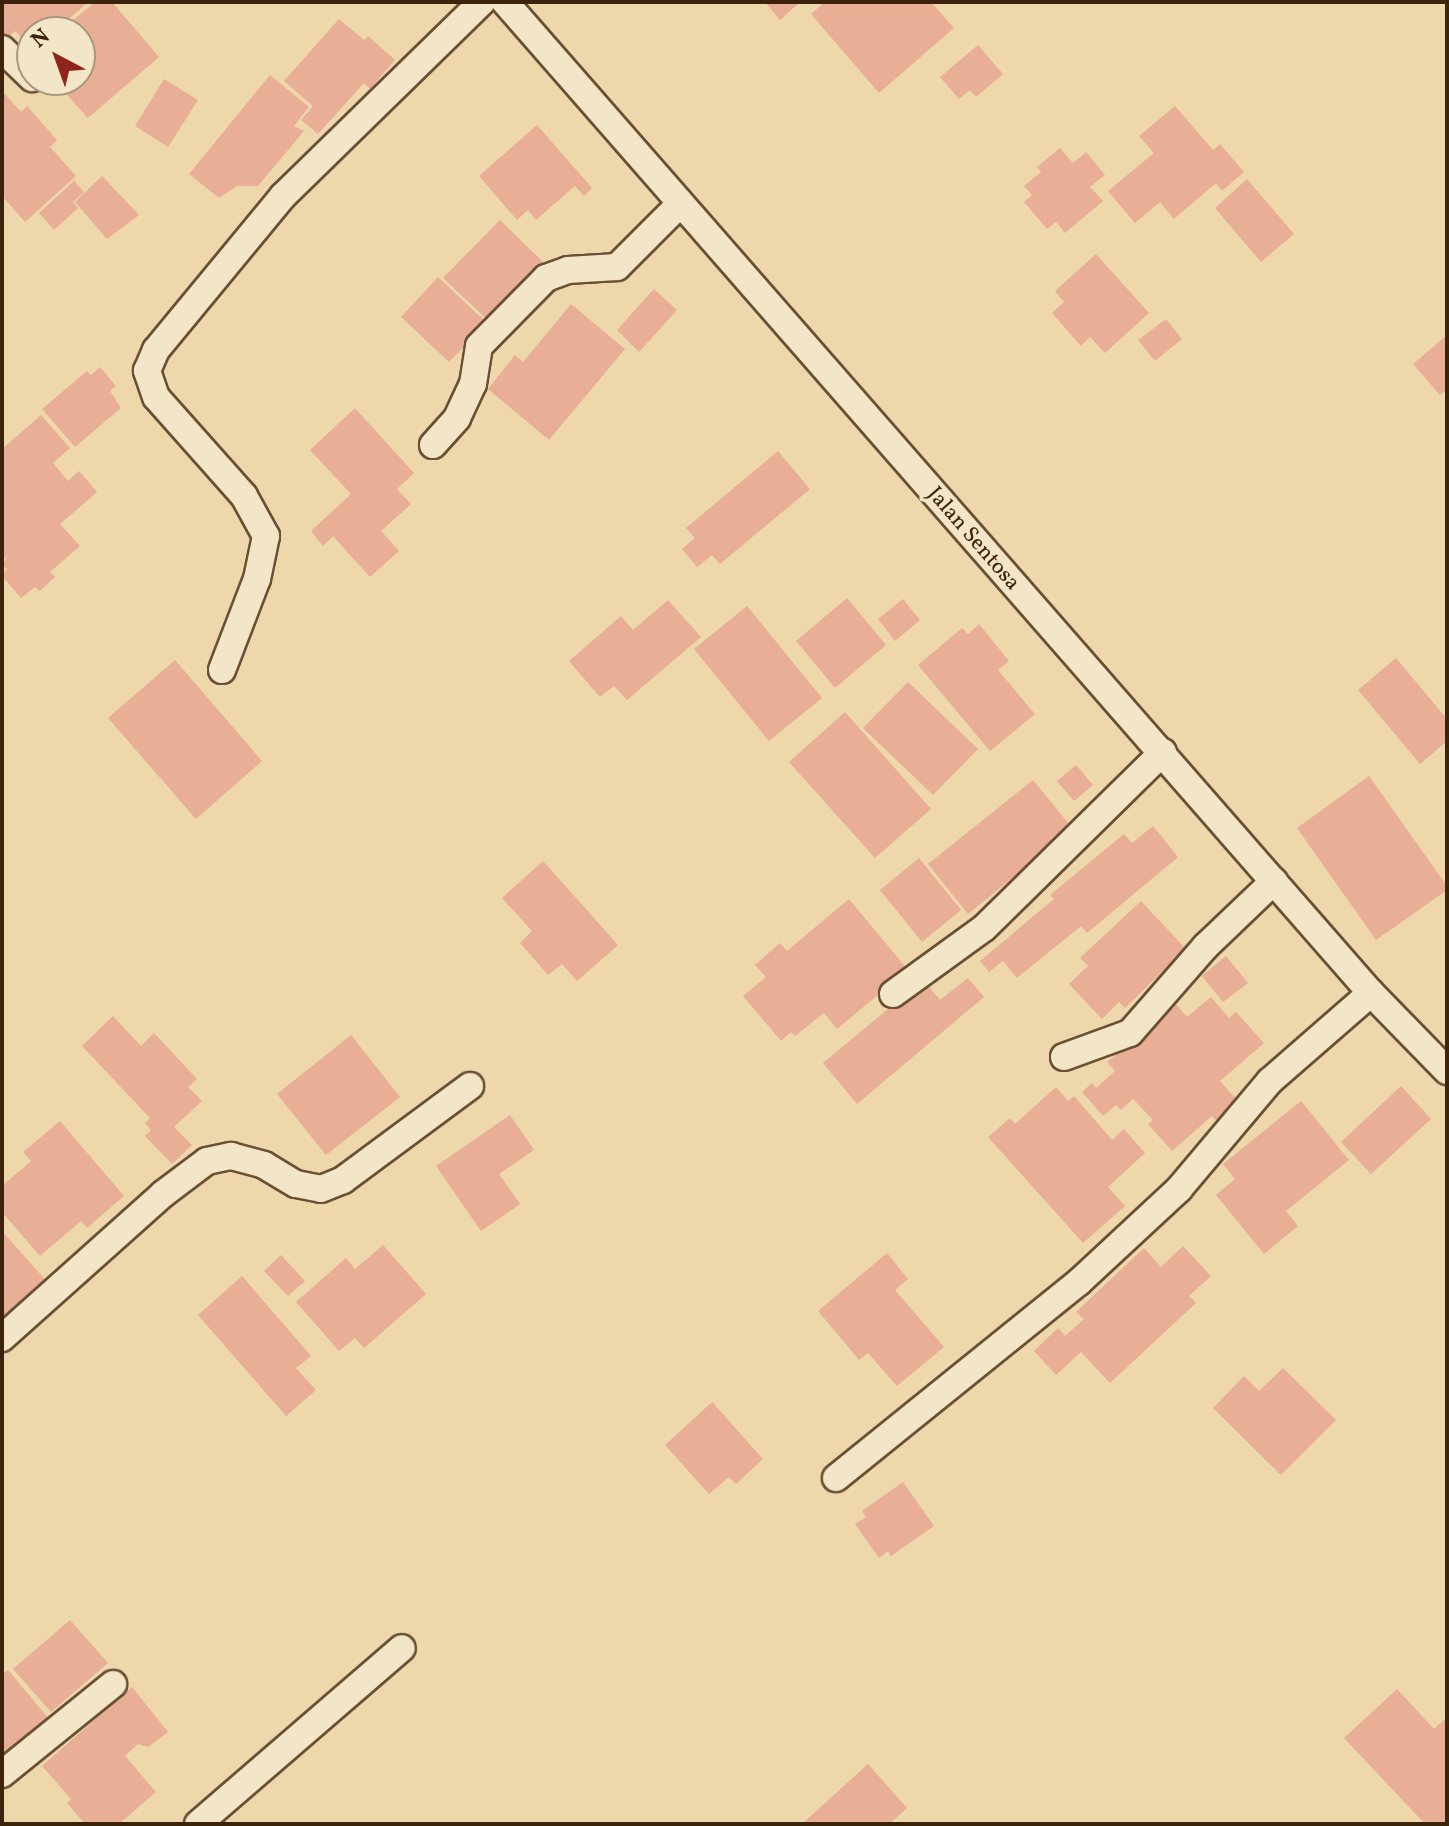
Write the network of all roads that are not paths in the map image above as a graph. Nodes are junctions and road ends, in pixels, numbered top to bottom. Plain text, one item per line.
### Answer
1 (482, 2) edge
2 (505, 2) edge
3 (680, 204) junction
4 (433, 445) dead end
5 (222, 670) dead end
6 (1163, 752) junction
7 (1274, 881) junction
8 (1371, 993) junction
9 (893, 994) dead end
10 (1064, 1057) dead end
11 (1447, 1070) edge
12 (470, 1086) dead end
13 (2, 1338) edge
14 (836, 1478) dead end
15 (402, 1648) dead end
16 (113, 1684) dead end
17 (2, 1774) edge
18 (198, 1824) edge

1 - 5 street
2 - 3 street, Jalan Sentosa
3 - 4 street
3 - 6 street, Jalan Sentosa
6 - 7 street, Jalan Sentosa
6 - 9 street
7 - 8 street, Jalan Sentosa
7 - 10 street
8 - 11 street, Jalan Sentosa
8 - 14 street
12 - 13 street
15 - 18 street
16 - 17 street

